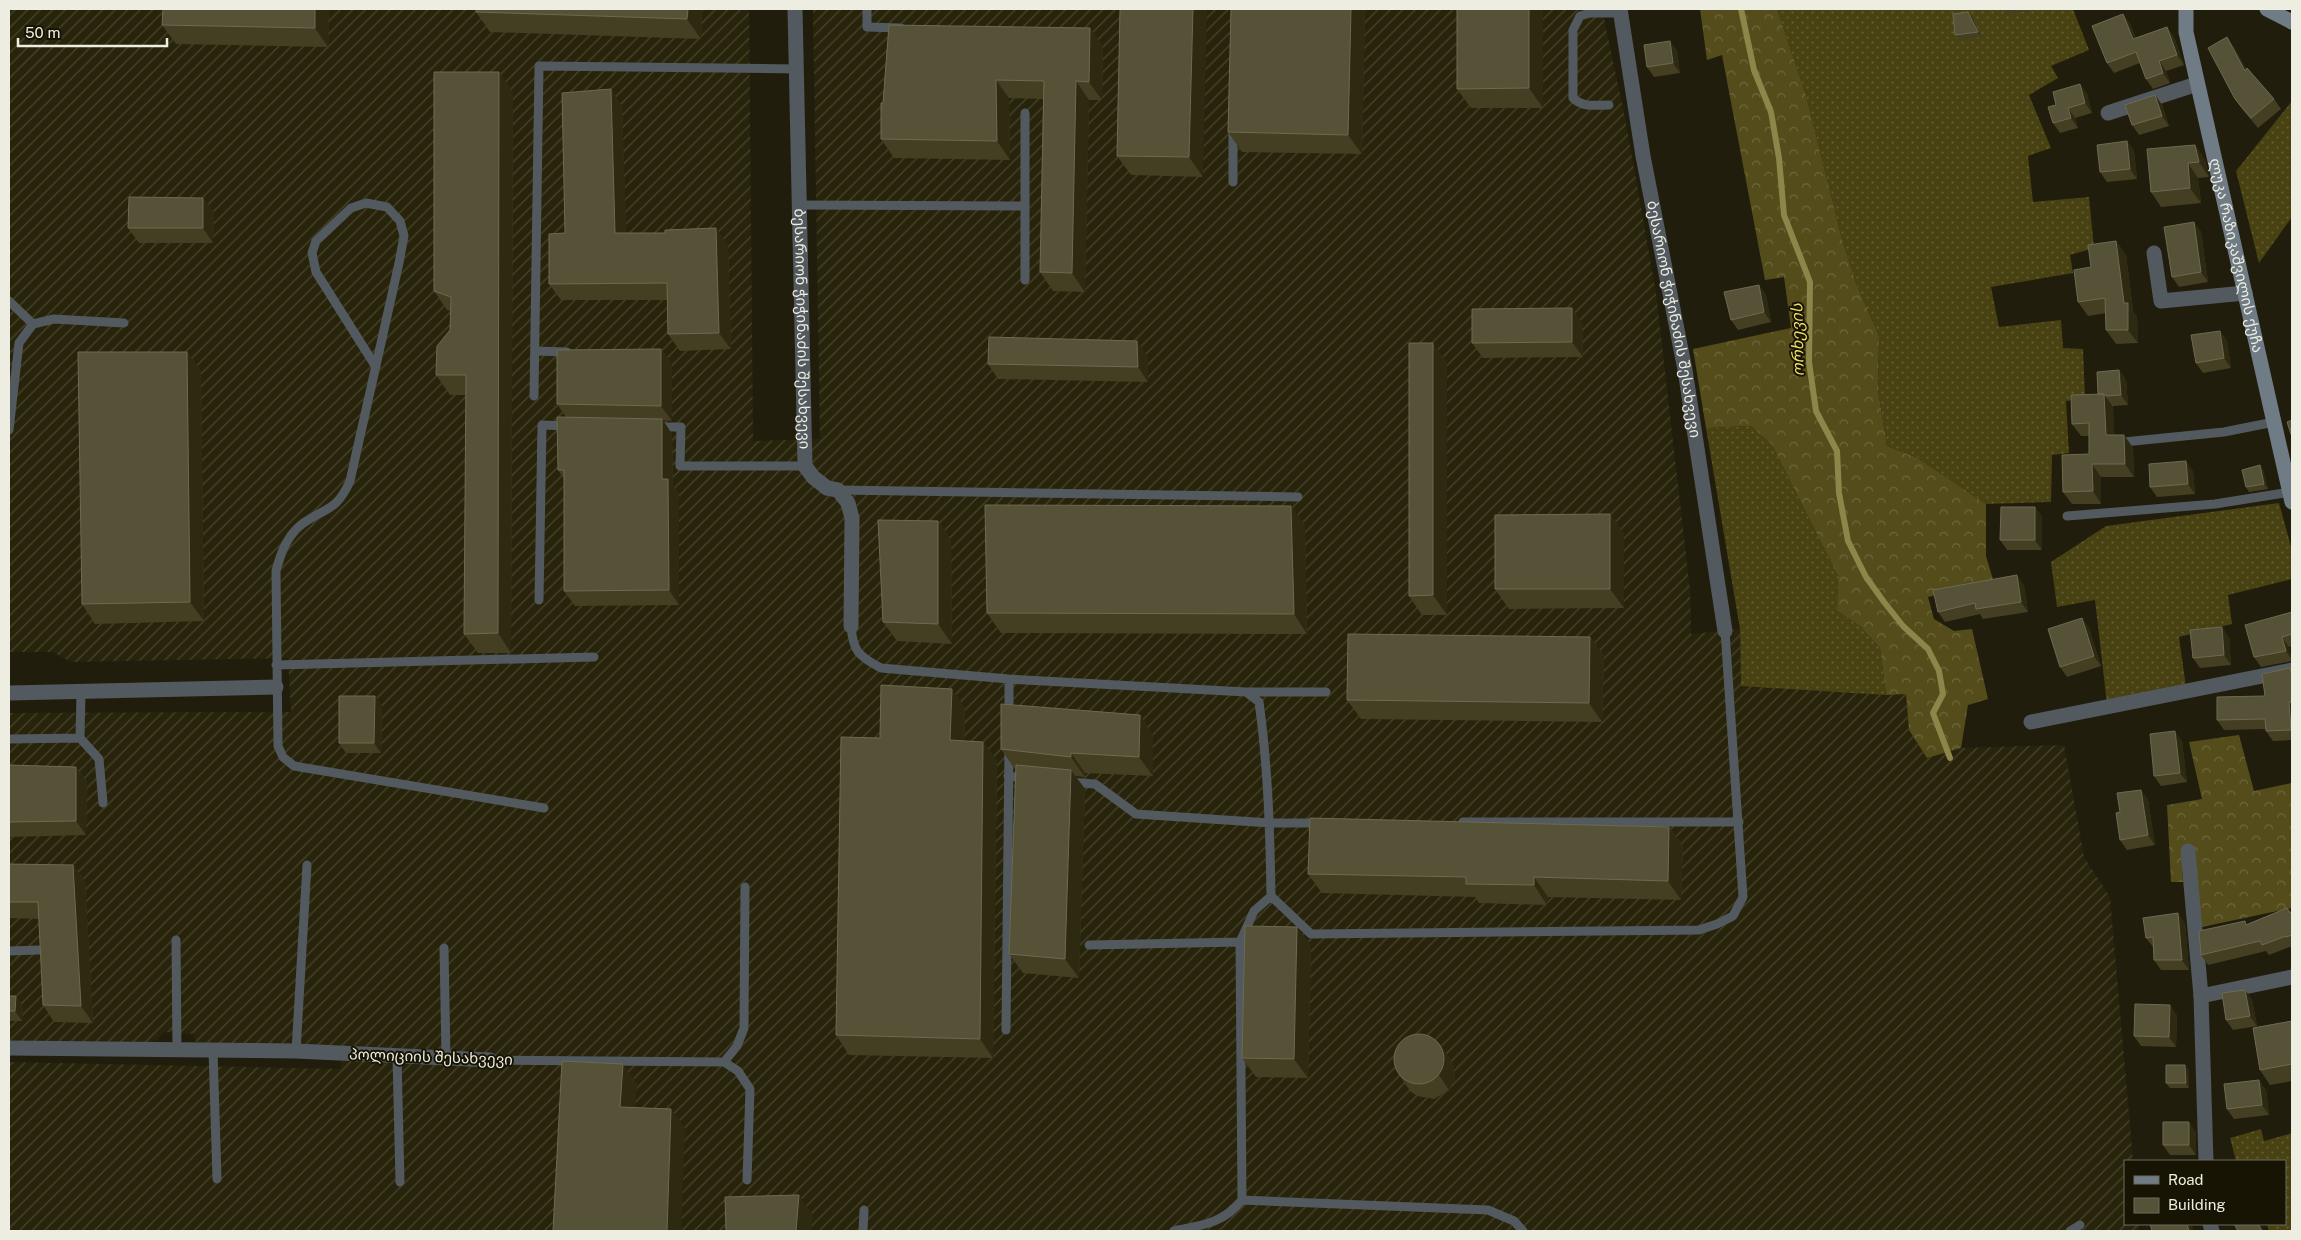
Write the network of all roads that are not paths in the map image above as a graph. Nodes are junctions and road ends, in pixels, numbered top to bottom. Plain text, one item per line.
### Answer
1 (795, 9) edge
2 (867, 9) edge
3 (2186, 9) edge
4 (2267, 9) edge
5 (1620, 11) edge
6 (2292, 22) edge
7 (915, 28) edge
8 (797, 69) junction
9 (2197, 84) junction
10 (1609, 105) dead end
11 (1025, 113) dead end
12 (2108, 113) dead end
13 (1233, 114) edge
14 (1232, 182) dead end
15 (800, 205) junction
16 (1025, 206) junction
17 (2154, 252) dead end
18 (1025, 280) dead end
19 (2245, 293) junction
20 (9, 301) edge
21 (124, 323) dead end
22 (33, 324) junction
23 (535, 351) junction
24 (575, 352) edge
25 (376, 367) junction
26 (534, 396) dead end
27 (2274, 422) junction
28 (581, 426) edge
29 (651, 426) edge
30 (9, 430) edge
31 (2124, 442) edge
32 (2288, 460) edge
33 (805, 466) junction
34 (838, 490) junction
35 (1298, 497) dead end
36 (2291, 497) edge
37 (2067, 516) dead end
38 (539, 600) dead end
39 (851, 626) joint
40 (1725, 630) joint
41 (594, 656) dead end
42 (276, 665) junction
43 (2292, 670) edge
44 (1009, 679) junction
45 (276, 687) junction
46 (81, 692) junction
47 (1246, 692) junction
48 (1326, 692) dead end
49 (9, 694) edge
50 (2031, 722) dead end
51 (1009, 728) edge
52 (1009, 737) edge
53 (80, 738) junction
54 (9, 739) edge
55 (1008, 776) junction
56 (1037, 779) edge
57 (1056, 780) edge
58 (103, 803) dead end
59 (544, 808) dead end
60 (1330, 822) edge
61 (1450, 822) edge
62 (1739, 822) junction
63 (1270, 823) junction
64 (2188, 850) dead end
65 (307, 865) dead end
66 (745, 887) dead end
67 (1271, 896) junction
68 (176, 940) dead end
69 (1240, 942) junction
70 (1089, 945) dead end
71 (444, 948) dead end
72 (39, 950) edge
73 (9, 951) edge
74 (2292, 977) edge
75 (2201, 996) junction
76 (1006, 1030) dead end
77 (9, 1048) edge
78 (177, 1050) junction
79 (214, 1050) junction
80 (296, 1051) junction
81 (397, 1056) junction
82 (446, 1058) junction
83 (490, 1060) joint
84 (724, 1062) junction
85 (2206, 1160) edge
86 (217, 1179) dead end
87 (746, 1180) dead end
88 (400, 1182) dead end
89 (1242, 1200) junction
90 (864, 1210) dead end
91 (2080, 1225) dead end
92 (863, 1231) edge
93 (1174, 1231) edge
94 (1523, 1231) edge
95 (2070, 1231) edge

1 - 8 street, ბესარიონ ჭიჭინაძის შესახვევი
2 - 7 lane
3 - 9 street, ლუკა რაზიკაშვილის ქუჩა
4 - 6 street
5 - 10 lane
5 - 40 street, ბესარიონ ჭიჭინაძის შესახვევი
8 - 15 street, ბესარიონ ჭიჭინაძის შესახვევი
8 - 23 lane
9 - 12 street
9 - 19 street, ლუკა რაზიკაშვილის ქუჩა
11 - 16 lane
13 - 14 lane
15 - 16 lane
15 - 33 street, ბესარიონ ჭიჭინაძის შესახვევი
16 - 18 lane
17 - 19 street
19 - 27 street, ლუკა რაზიკაშვილის ქუჩა
20 - 22 lane
21 - 22 lane
22 - 30 lane
23 - 24 lane
23 - 26 lane
25 - 25 lane
25 - 42 lane
27 - 31 lane
27 - 32 street, ლუკა რაზიკაშვილის ქუჩა
28 - 38 lane
29 - 33 lane
32 - 36 street, ლუკა რაზიკაშვილის ქუჩა
33 - 34 street, ბესარიონ ჭიჭინაძის შესახვევი
34 - 35 lane
34 - 39 street
36 - 37 lane
39 - 44 lane
40 - 62 lane
41 - 42 lane
42 - 45 lane
43 - 50 street
44 - 47 lane
44 - 51 lane
45 - 46 street
45 - 59 lane
46 - 49 street
46 - 53 lane
47 - 48 lane
47 - 63 lane
52 - 55 lane
53 - 54 lane
53 - 58 lane
55 - 56 lane
55 - 76 lane
57 - 63 lane
60 - 63 lane
61 - 62 lane
62 - 67 lane
63 - 67 lane
64 - 75 street
65 - 80 lane
66 - 84 lane
67 - 69 lane
68 - 78 lane
69 - 70 lane
69 - 89 lane
71 - 82 lane
72 - 73 lane
74 - 75 street
75 - 85 street
77 - 78 street, პოლიციის შესახვევი
78 - 79 street, პოლიციის შესახვევი
79 - 80 street, პოლიციის შესახვევი
79 - 86 lane
80 - 81 street, პოლიციის შესახვევი
81 - 82 street, პოლიციის შესახვევი
81 - 88 lane
82 - 83 street, პოლიციის შესახვევი
83 - 84 lane, პოლიციის შესახვევი
84 - 87 lane
89 - 93 lane
89 - 94 lane
90 - 92 lane
91 - 95 lane

